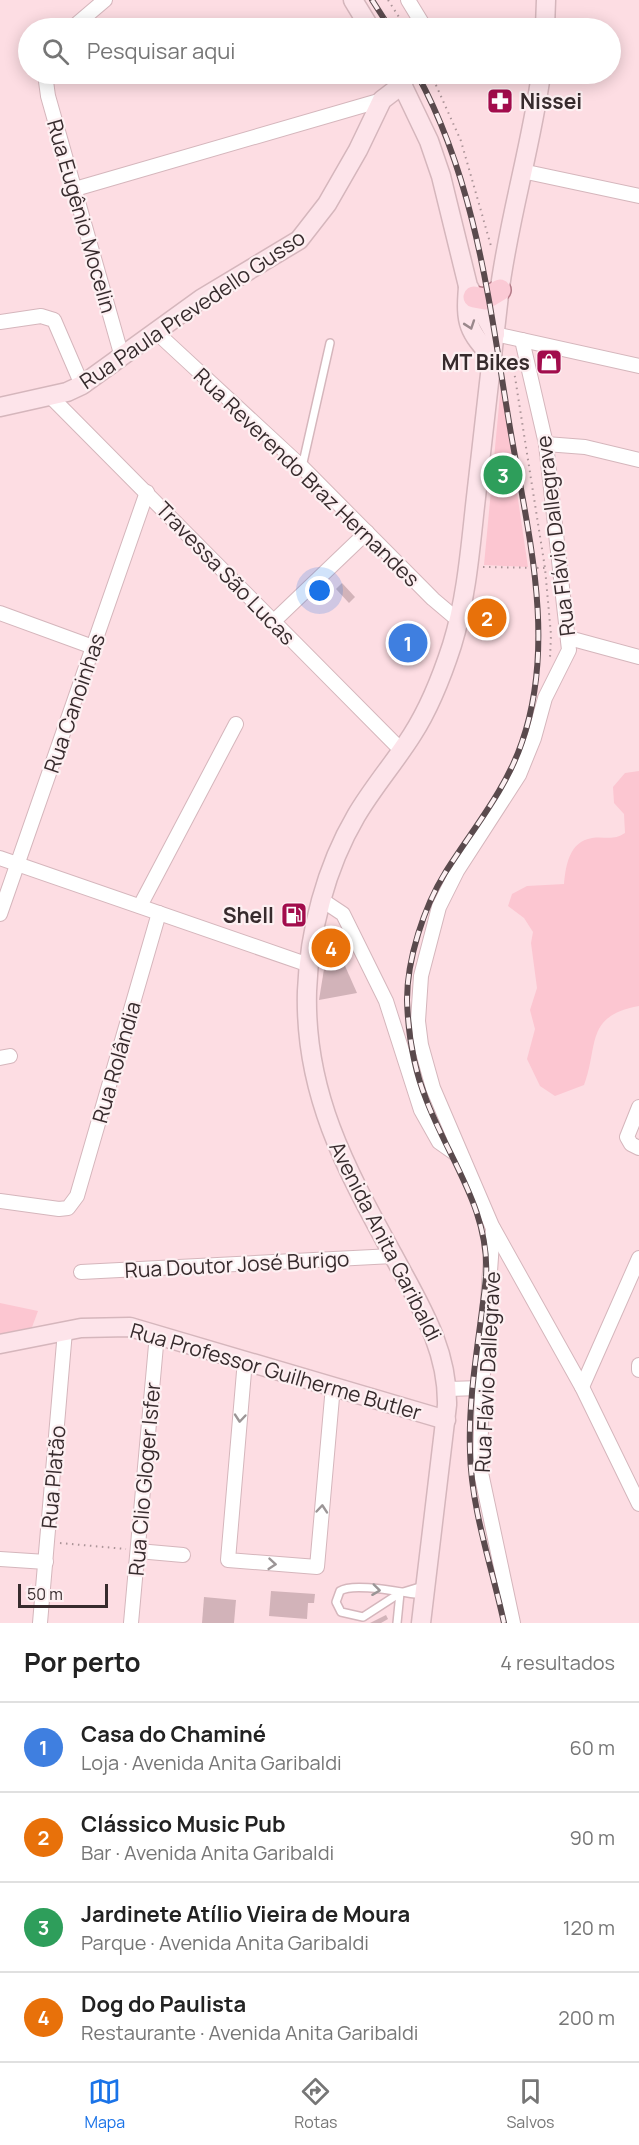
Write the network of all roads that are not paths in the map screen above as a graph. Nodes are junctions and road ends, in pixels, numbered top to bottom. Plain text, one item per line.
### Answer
1 (105, 0) edge
2 (353, 0) edge
3 (408, 0) edge
4 (546, 0) edge
5 (84, 18) edge
6 (364, 18) edge
7 (419, 18) edge
8 (545, 18) edge
9 (46, 84) edge
10 (396, 84) edge
11 (402, 84) edge
12 (539, 84) edge
13 (382, 100) junction
14 (522, 171) junction
15 (75, 189) junction
16 (639, 196) edge
17 (500, 290) junction
18 (471, 291) junction
19 (0, 322) edge
20 (156, 332) junction
21 (495, 334) junction
22 (522, 340) junction
23 (330, 343) dead end
24 (122, 357) junction
25 (493, 357) junction
26 (639, 366) edge
27 (82, 385) junction
28 (50, 396) junction
29 (0, 407) edge
30 (546, 444) junction
31 (639, 460) edge
32 (302, 467) junction
33 (147, 492) junction
34 (367, 532) junction
35 (0, 613) edge
36 (274, 621) junction
37 (459, 621) junction
38 (569, 638) junction
39 (93, 647) junction
40 (639, 657) edge
41 (236, 724) dead end
42 (402, 751) junction
43 (0, 858) edge
44 (17, 864) junction
45 (322, 900) junction
46 (140, 906) junction
47 (159, 913) junction
48 (0, 914) edge
49 (309, 965) junction
50 (639, 1107) edge
51 (639, 1148) edge
52 (463, 1159) junction
53 (0, 1201) edge
54 (492, 1226) junction
55 (393, 1256) junction
56 (639, 1258) edge
57 (81, 1272) dead end
58 (65, 1331) junction
59 (157, 1334) junction
60 (0, 1344) edge
61 (245, 1360) junction
62 (333, 1386) junction
63 (582, 1387) junction
64 (482, 1388) junction
65 (447, 1389) junction
66 (446, 1420) junction
67 (639, 1504) edge
68 (138, 1551) junction
69 (183, 1555) dead end
70 (0, 1559) edge
71 (46, 1562) junction
72 (425, 1590) junction
73 (400, 1593) junction
74 (352, 1619) edge
75 (362, 1620) edge
76 (40, 1623) edge
77 (131, 1623) edge
78 (397, 1623) edge
79 (421, 1623) edge
80 (513, 1623) edge

1 - 5 street
2 - 6 main road
3 - 7 street
4 - 8 main road
9 - 15 street, Rua Eugênio Mocelin
10 - 13 main road
11 - 18 main road
12 - 14 main road, Avenida Anita Garibaldi
13 - 15 street
13 - 20 main road, Rua Paula Prevedello Gusso
14 - 16 street
14 - 17 main road, Avenida Anita Garibaldi
15 - 24 street, Rua Eugênio Mocelin
17 - 18 main road
17 - 21 main road, Avenida Anita Garibaldi
18 - 21 main road
18 -> 25 main road
19 - 27 street
20 - 24 main road, Rua Paula Prevedello Gusso
20 - 32 street, Rua Reverendo Braz Hernandes
21 - 22 street
21 - 25 main road, Avenida Anita Garibaldi
22 - 26 street
22 - 30 street, Rua Flávio Dallegrave
23 - 32 lane
24 - 27 main road, Rua Paula Prevedello Gusso
25 - 37 main road, Avenida Anita Garibaldi
27 - 28 main road, Rua Paula Prevedello Gusso
28 - 29 main road, Rua Paula Prevedello Gusso
28 - 33 street, Travessa São Lucas
30 - 31 street
30 - 38 street, Rua Flávio Dallegrave
32 - 34 street, Rua Reverendo Braz Hernandes
33 - 36 street, Travessa São Lucas
33 - 39 street, Rua Canoinhas
34 - 36 street
34 - 37 street, Rua Reverendo Braz Hernandes
35 - 39 street
36 - 42 street, Travessa São Lucas
37 - 42 main road, Avenida Anita Garibaldi
38 - 40 street
38 - 52 street, Rua Flávio Dallegrave
39 - 44 street, Rua Canoinhas
41 - 46 street
42 - 45 main road, Avenida Anita Garibaldi
43 - 44 street
44 - 46 street
44 - 48 street, Rua Canoinhas
45 - 49 main road, Avenida Anita Garibaldi
45 - 52 street
46 - 47 street
47 - 49 street
47 - 53 street, Rua Rolândia
49 - 55 main road, Avenida Anita Garibaldi
50 - 51 street
52 - 54 street, Rua Flávio Dallegrave
54 - 63 street, Rua Flávio Dallegrave
54 - 64 street, Rua Flávio Dallegrave
55 - 57 street, Rua Doutor José Burigo
55 - 65 main road, Avenida Anita Garibaldi
56 - 63 street
58 - 59 main road, Rua Professor Guilherme Butler
58 - 60 main road, Rua Professor Guilherme Butler
58 - 71 street, Rua Platão
59 - 61 main road, Rua Professor Guilherme Butler
59 - 68 street, Rua Clio Gloger Isfer
61 - 62 main road, Rua Professor Guilherme Butler
61 -> 62 street
62 - 66 main road, Rua Professor Guilherme Butler
63 - 67 street, Rua Flávio Dallegrave
64 - 65 street
64 - 80 street, Rua Flávio Dallegrave
65 - 66 main road, Avenida Anita Garibaldi
66 - 72 main road, Avenida Anita Garibaldi
68 - 69 street
68 - 77 street, Rua Clio Gloger Isfer
70 - 71 street
71 - 76 street, Rua Platão
72 - 73 lane
72 - 79 main road, Avenida Anita Garibaldi
74 -> 73 lane
73 - 75 lane
73 - 78 lane
74 - 75 lane

